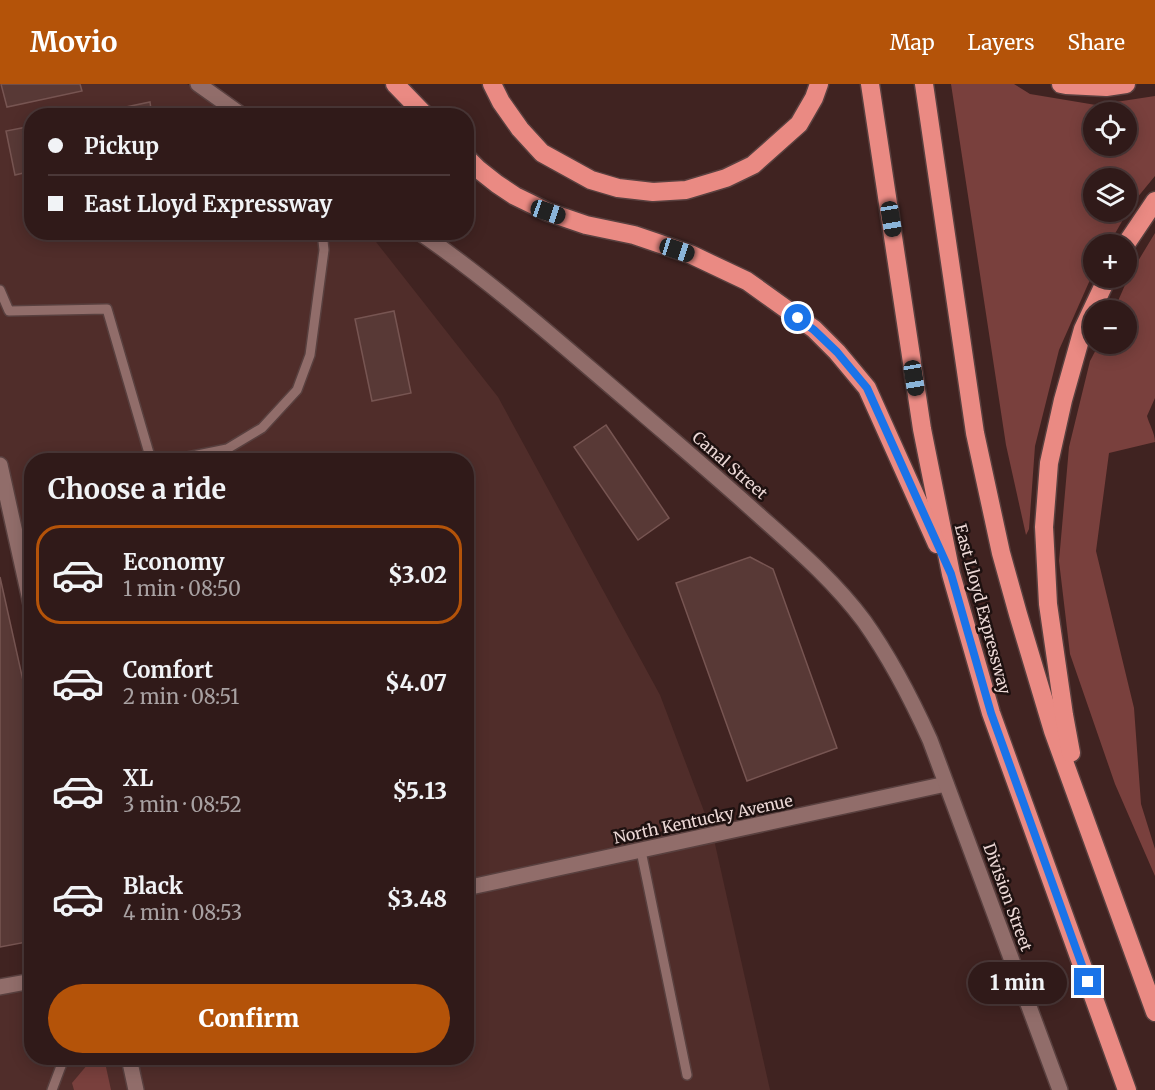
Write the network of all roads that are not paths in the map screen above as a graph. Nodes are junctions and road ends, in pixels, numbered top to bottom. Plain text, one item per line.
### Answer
1 (198, 84) edge
2 (395, 84) edge
3 (492, 84) edge
4 (819, 84) edge
5 (870, 84) edge
6 (924, 84) edge
7 (1061, 84) edge
8 (1126, 84) edge
9 (232, 108) edge
10 (418, 108) edge
11 (474, 165) edge
12 (1155, 201) edge
13 (1133, 234) edge
14 (323, 240) edge
15 (431, 240) edge
16 (1102, 288) edge
17 (0, 290) edge
18 (149, 453) edge
19 (207, 453) edge
20 (0, 465) edge
21 (24, 573) edge
22 (951, 574) junction
23 (946, 784) junction
24 (1082, 811) junction
25 (641, 851) junction
26 (474, 886) edge
27 (24, 982) edge
28 (0, 987) edge
29 (1155, 1012) edge
30 (61, 1065) edge
31 (131, 1065) edge
32 (687, 1075) dead end
33 (52, 1090) edge
34 (136, 1090) edge
35 (1060, 1090) edge
36 (1127, 1090) edge

1 - 9 street
2 - 10 highway
3 - 4 highway
5 - 22 highway, East Lloyd Expressway
6 - 24 highway, East Lloyd Expressway
7 - 8 highway
11 - 22 highway
12 - 13 highway
14 - 19 lane
15 - 23 street, Canal Street
16 - 24 highway
17 - 18 lane
20 - 21 street
22 - 36 highway, East Lloyd Expressway
23 - 25 street, North Kentucky Avenue
23 - 35 street, Division Street
24 - 29 highway, East Lloyd Expressway
25 - 26 street, North Kentucky Avenue
25 - 32 lane
27 - 28 street
30 - 33 lane
31 - 34 street

